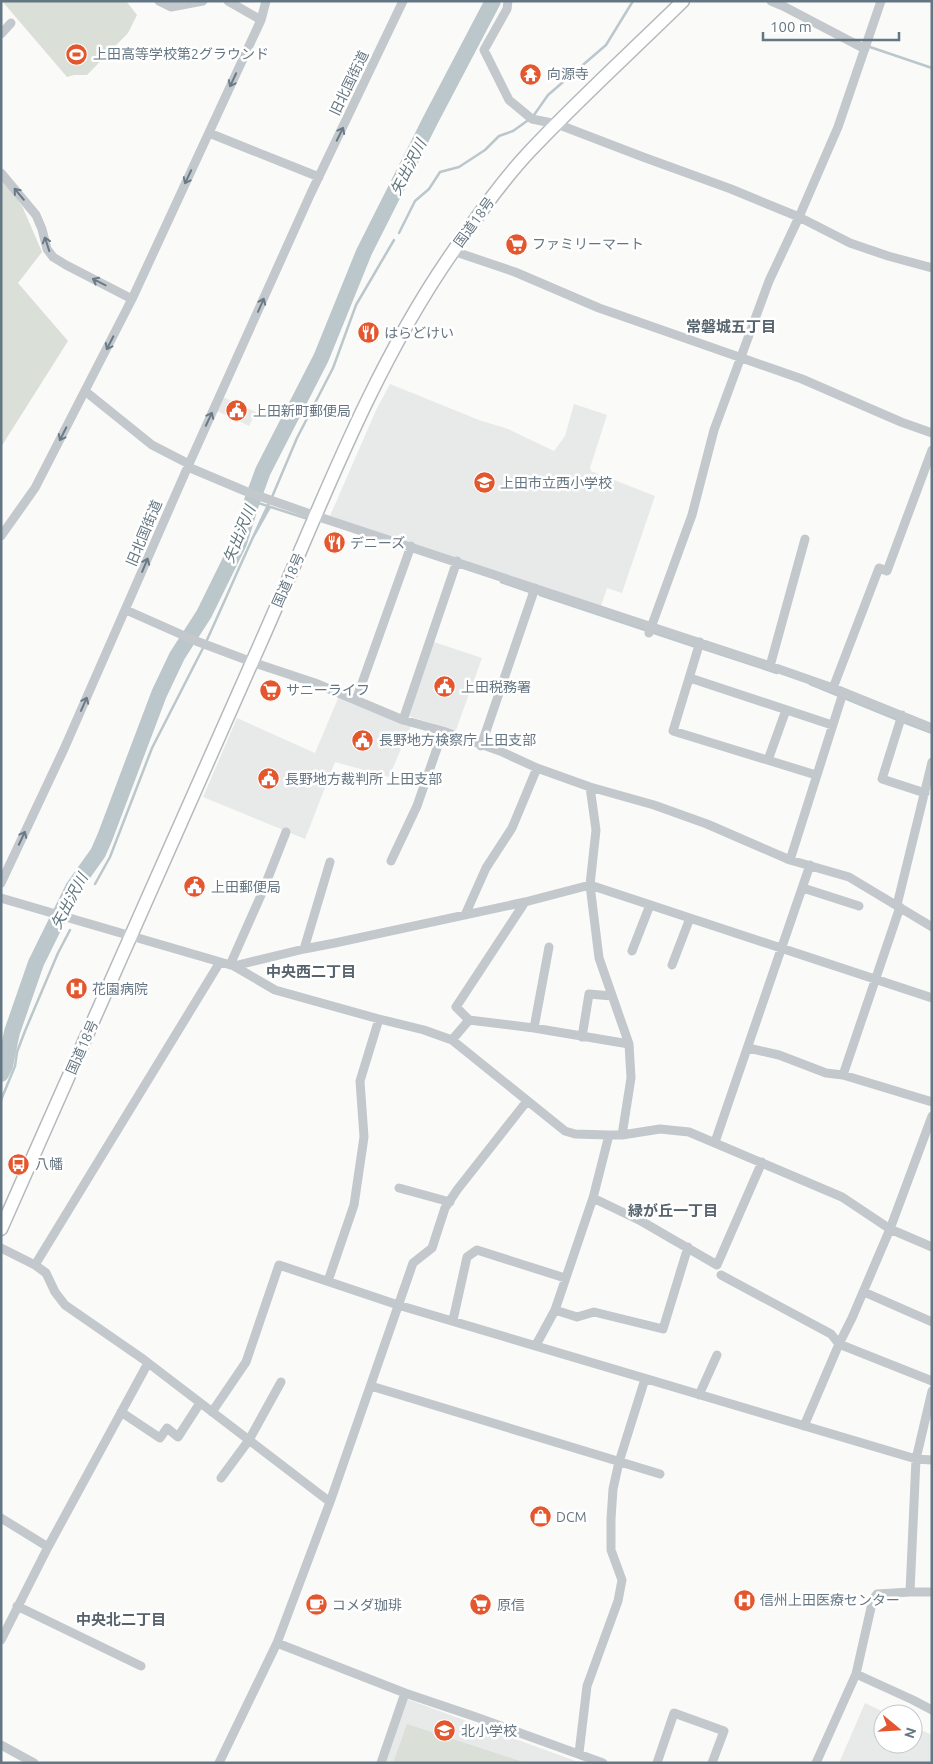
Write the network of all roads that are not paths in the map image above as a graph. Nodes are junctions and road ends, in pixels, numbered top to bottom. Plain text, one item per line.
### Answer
1 (159, 1) edge
2 (204, 1) edge
3 (228, 1) edge
4 (266, 1) edge
5 (403, 1) edge
6 (508, 1) edge
7 (683, 1) edge
8 (771, 1) edge
9 (881, 1) edge
10 (261, 20) junction
11 (12, 23) dead end
12 (1, 34) edge
13 (865, 49) junction
14 (557, 124) junction
15 (209, 133) junction
16 (1, 173) edge
17 (318, 178) junction
18 (800, 217) junction
19 (453, 251) junction
20 (932, 268) edge
21 (132, 299) junction
22 (742, 357) junction
23 (85, 391) junction
24 (932, 433) edge
25 (932, 450) edge
26 (188, 465) junction
27 (316, 516) junction
28 (1, 536) edge
29 (805, 539) dead end
30 (411, 546) junction
31 (457, 561) junction
32 (535, 588) junction
33 (126, 610) junction
34 (650, 629) junction
35 (700, 642) junction
36 (252, 662) junction
37 (770, 666) junction
38 (690, 678) junction
39 (833, 688) junction
40 (843, 693) junction
41 (356, 700) junction
42 (786, 710) junction
43 (902, 715) junction
44 (403, 720) junction
45 (832, 725) junction
46 (932, 728) edge
47 (443, 731) junction
48 (481, 746) junction
49 (768, 760) junction
50 (932, 762) edge
51 (537, 768) junction
52 (816, 776) junction
53 (590, 787) junction
54 (925, 792) junction
55 (286, 832) dead end
56 (790, 860) junction
57 (391, 861) dead end
58 (330, 862) dead end
59 (810, 865) junction
60 (1, 882) edge
61 (590, 885) junction
62 (802, 888) junction
63 (1, 898) edge
64 (525, 902) junction
65 (650, 905) junction
66 (859, 906) dead end
67 (899, 906) junction
68 (465, 915) junction
69 (690, 918) junction
70 (932, 927) edge
71 (131, 937) junction
72 (549, 947) dead end
73 (782, 948) junction
74 (304, 949) junction
75 (632, 951) dead end
76 (220, 962) junction
77 (232, 965) junction
78 (672, 965) dead end
79 (876, 979) junction
80 (612, 996) junction
81 (932, 998) edge
82 (379, 1019) junction
83 (469, 1020) junction
84 (534, 1028) junction
85 (582, 1037) junction
86 (452, 1040) junction
87 (629, 1044) junction
88 (748, 1048) junction
89 (843, 1075) junction
90 (527, 1101) junction
91 (932, 1102) edge
92 (932, 1116) edge
93 (930, 1126) edge
94 (610, 1135) junction
95 (622, 1135) junction
96 (715, 1142) junction
97 (762, 1162) junction
98 (399, 1188) dead end
99 (592, 1198) junction
100 (450, 1202) junction
101 (1, 1229) edge
102 (890, 1229) junction
103 (688, 1247) junction
104 (932, 1247) edge
105 (1, 1248) edge
106 (34, 1265) junction
107 (722, 1275) dead end
108 (565, 1278) junction
109 (328, 1281) junction
110 (864, 1292) junction
111 (398, 1304) junction
112 (554, 1310) junction
113 (453, 1320) junction
114 (932, 1322) edge
115 (839, 1344) junction
116 (536, 1345) junction
117 (717, 1355) dead end
118 (148, 1363) junction
119 (645, 1379) junction
120 (932, 1381) edge
121 (281, 1382) dead end
122 (371, 1386) junction
123 (932, 1391) edge
124 (699, 1395) junction
125 (200, 1403) junction
126 (121, 1412) junction
127 (212, 1412) junction
128 (804, 1426) junction
129 (249, 1440) junction
130 (916, 1458) junction
131 (932, 1460) edge
132 (619, 1462) junction
133 (660, 1474) dead end
134 (221, 1478) dead end
135 (330, 1502) junction
136 (1, 1518) edge
137 (48, 1547) junction
138 (910, 1592) junction
139 (932, 1592) edge
140 (17, 1606) junction
141 (1, 1640) edge
142 (277, 1643) junction
143 (141, 1666) dead end
144 (856, 1674) junction
145 (405, 1693) junction
146 (932, 1710) edge
147 (1, 1745) edge
148 (579, 1754) junction
149 (34, 1763) edge
150 (219, 1763) edge
151 (381, 1763) edge
152 (603, 1763) edge
153 (656, 1763) edge
154 (712, 1763) edge
155 (816, 1763) edge

1 - 2 street
3 - 10 street
4 - 10 street
17 -> 5 street, 旧北国街道
6 - 14 street
7 - 14 highway, 国道18号
8 - 13 street
9 - 13 street
10 -> 15 street
11 - 12 street
13 - 18 street
14 - 18 street
14 - 19 highway, 国道18号
15 - 17 street
15 -> 21 street
21 -> 16 street
26 -> 17 street, 旧北国街道
18 - 20 street
18 - 22 street
19 - 22 street
19 - 27 highway, 国道18号
21 -> 23 street
22 - 24 street
22 - 34 street
23 - 26 street
23 -> 28 street
25 - 39 street
26 - 27 street
33 -> 26 street, 旧北国街道
27 - 30 street
27 - 36 highway, 国道18号
29 - 37 street
30 - 31 street
30 - 41 street
31 - 32 street
31 - 44 street
32 - 34 street
32 - 48 street
33 - 36 street
60 -> 33 street, 旧北国街道
34 - 35 street
35 - 37 street
35 - 38 street
36 - 41 street
36 - 71 highway, 国道18号
37 - 39 street
38 - 42 street
38 - 49 street
39 - 40 street
40 - 43 street
40 - 45 street
41 - 44 street
42 - 45 street
42 - 49 street
43 - 46 street
43 - 54 street
44 - 47 street
45 - 52 street
47 - 48 street
47 - 57 street
48 - 51 street
49 - 52 street
50 - 54 street
51 - 53 street
51 - 68 street
52 - 56 street
53 - 56 street
53 - 61 street
54 - 67 street
55 - 77 street
56 - 59 street
58 - 74 street
59 - 62 street
59 - 67 street
61 - 64 street
61 - 65 street
61 - 80 street
62 - 66 street
62 - 73 street
63 - 71 street
64 - 68 street
64 - 83 street
65 - 69 street
65 - 75 street
67 - 70 street
67 - 79 street
68 - 74 street
69 - 73 street
69 - 78 street
71 - 76 street
71 - 101 highway, 国道18号
72 - 84 street
73 - 79 street
73 - 88 street
74 - 77 street
76 - 77 street
76 - 106 street
77 - 82 street
79 - 81 street
79 - 89 street
80 - 85 street
80 - 87 street
82 - 86 street
82 - 109 street
83 - 84 street
83 - 86 street
84 - 85 street
85 - 87 street
86 - 90 street
87 - 95 street
88 - 89 street
88 - 96 street
89 - 91 street
90 - 94 street
90 - 100 street
92 - 93 street
93 - 102 street
94 - 95 street
94 - 99 street
95 - 96 street
96 - 97 street
97 - 102 street
97 - 103 street
98 - 100 street
99 - 103 street
99 - 108 street
100 - 111 street
102 - 104 street
102 - 110 street
103 - 112 street
105 - 106 street
106 - 118 street
107 - 115 street
108 - 112 street
108 - 113 street
109 - 111 street
109 - 127 street
110 - 114 street
110 - 115 street
111 - 113 street
111 - 122 street
112 - 116 street
113 - 116 street
115 - 120 street
115 - 128 street
116 - 119 street
117 - 124 street
118 - 125 street
118 - 126 street
119 - 124 street
119 - 132 street
121 - 129 street
122 - 132 street
122 - 135 street
123 - 130 street
124 - 128 street
125 - 126 street
125 - 127 street
126 - 137 street
127 - 129 street
128 - 130 street
129 - 134 street
129 - 135 street
130 - 131 street
130 - 138 street
132 - 133 street
132 - 148 street
135 - 142 street
136 - 137 street
137 - 140 street
138 - 139 street
138 - 144 street
140 - 141 street
140 - 143 street
142 - 145 street
142 - 150 street
144 - 146 street
144 - 155 street
145 - 148 street
145 - 151 street
147 - 149 street
148 - 152 street
153 - 154 street

